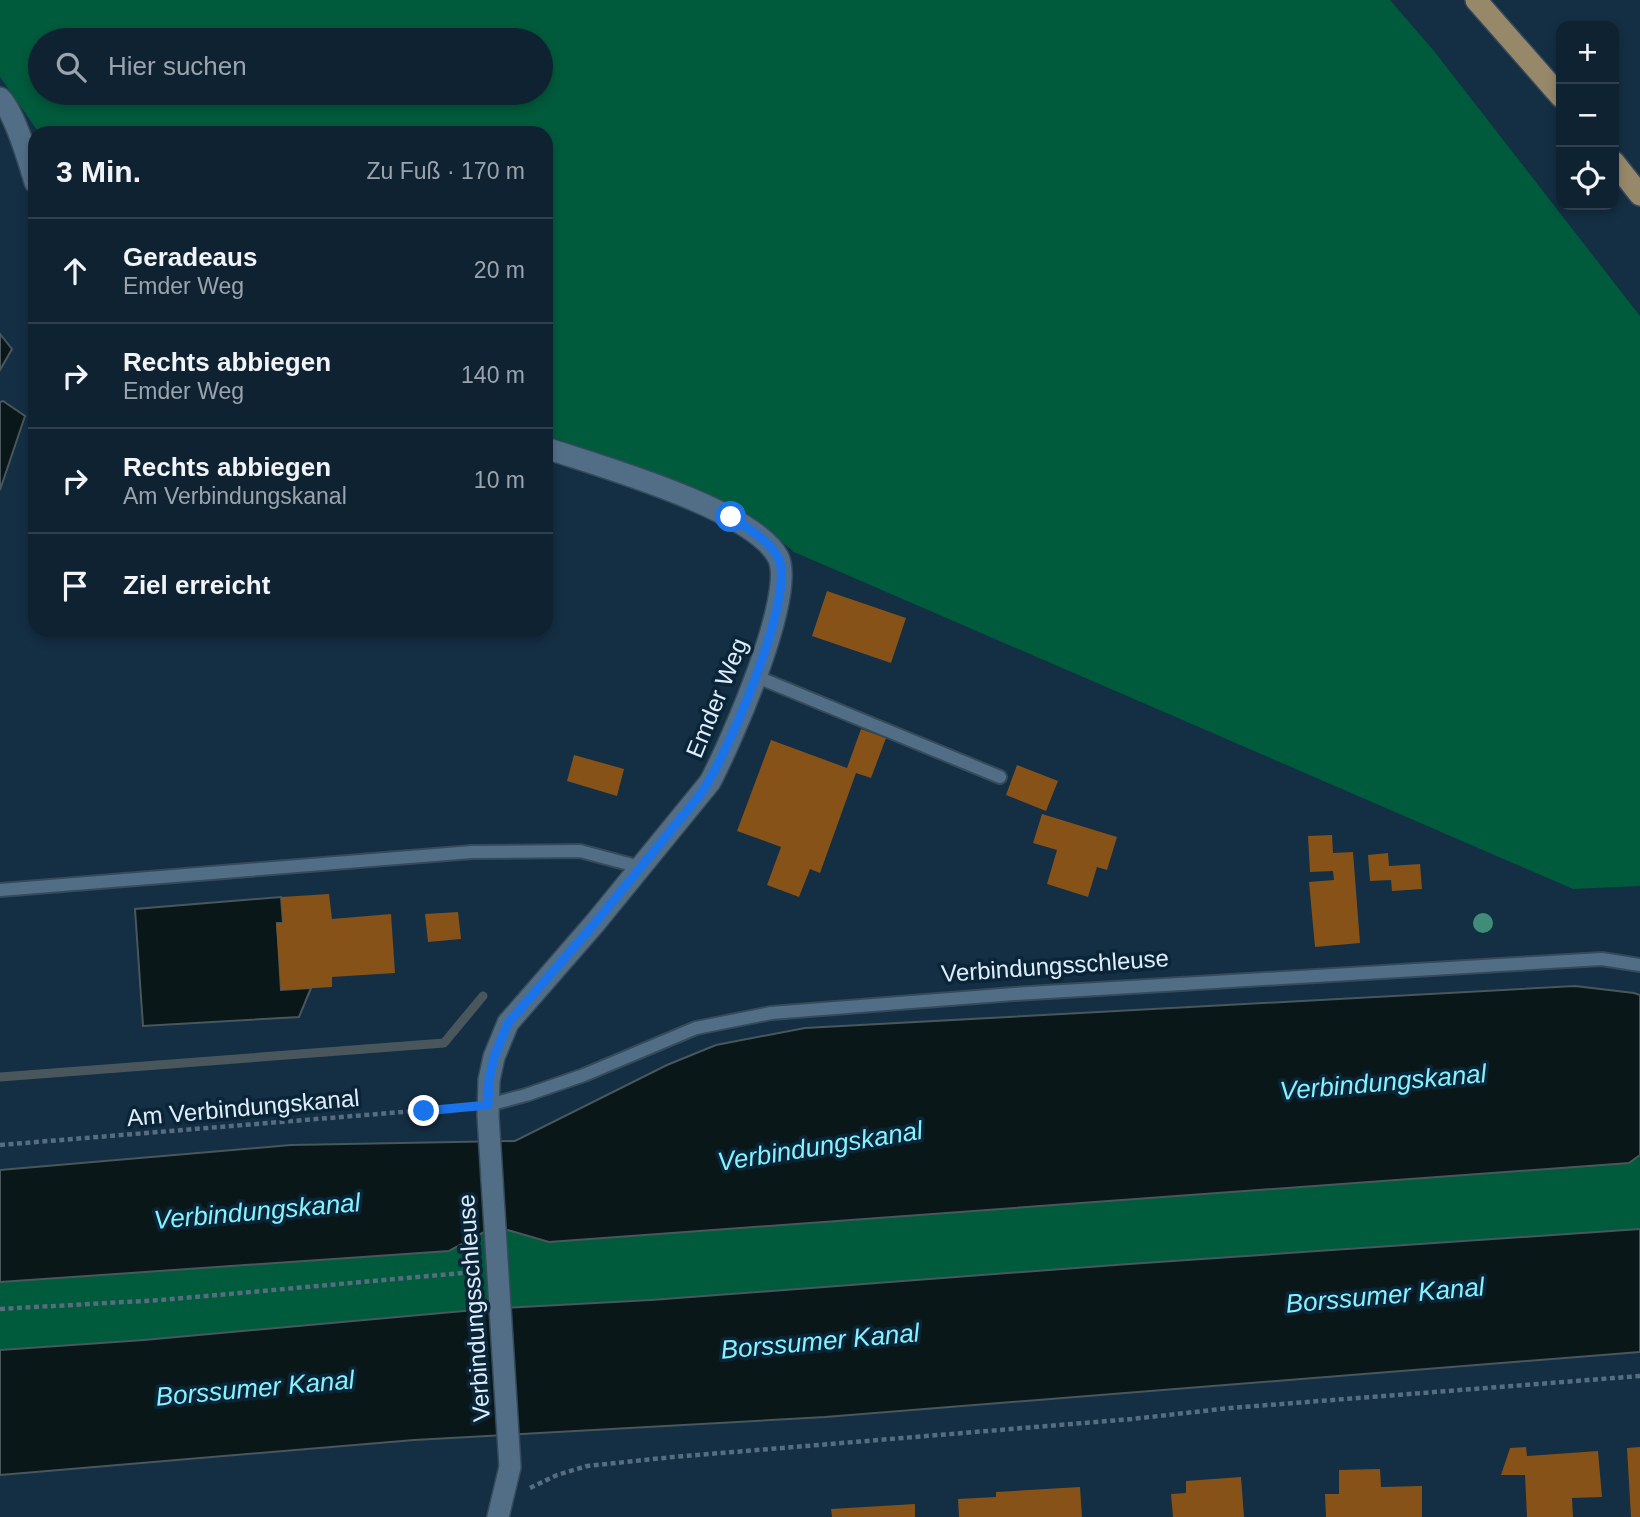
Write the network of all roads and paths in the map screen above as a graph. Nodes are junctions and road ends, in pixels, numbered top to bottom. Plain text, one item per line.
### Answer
1 (1476, 0) edge
2 (1556, 91) edge
3 (0, 98) edge
4 (28, 162) edge
5 (1619, 168) edge
6 (1640, 195) edge
7 (553, 450) edge
8 (754, 676) junction
9 (1000, 777) dead end
10 (640, 867) junction
11 (0, 890) edge
12 (1640, 965) edge
13 (488, 1105) junction
14 (489, 1127) joint
15 (0, 1145) edge
16 (498, 1269) junction
17 (0, 1309) edge
18 (1640, 1376) edge
19 (509, 1476) junction
20 (498, 1517) edge

1 - 2 main road
3 - 4 street
5 - 6 main road
7 - 8 street, Emder Weg
8 - 9 lane
8 - 10 street, Emder Weg
10 - 11 lane
10 - 13 street, Emder Weg
12 - 13 lane, Verbindungsschleuse
13 - 14 street, Emder Weg
13 - 15 path, Am Verbindungskanal
14 - 16 street, Verbindungsschleuse
16 - 17 path
16 - 19 street, Verbindungsschleuse
18 - 19 path
19 - 20 street, Verbindungsschleuse

